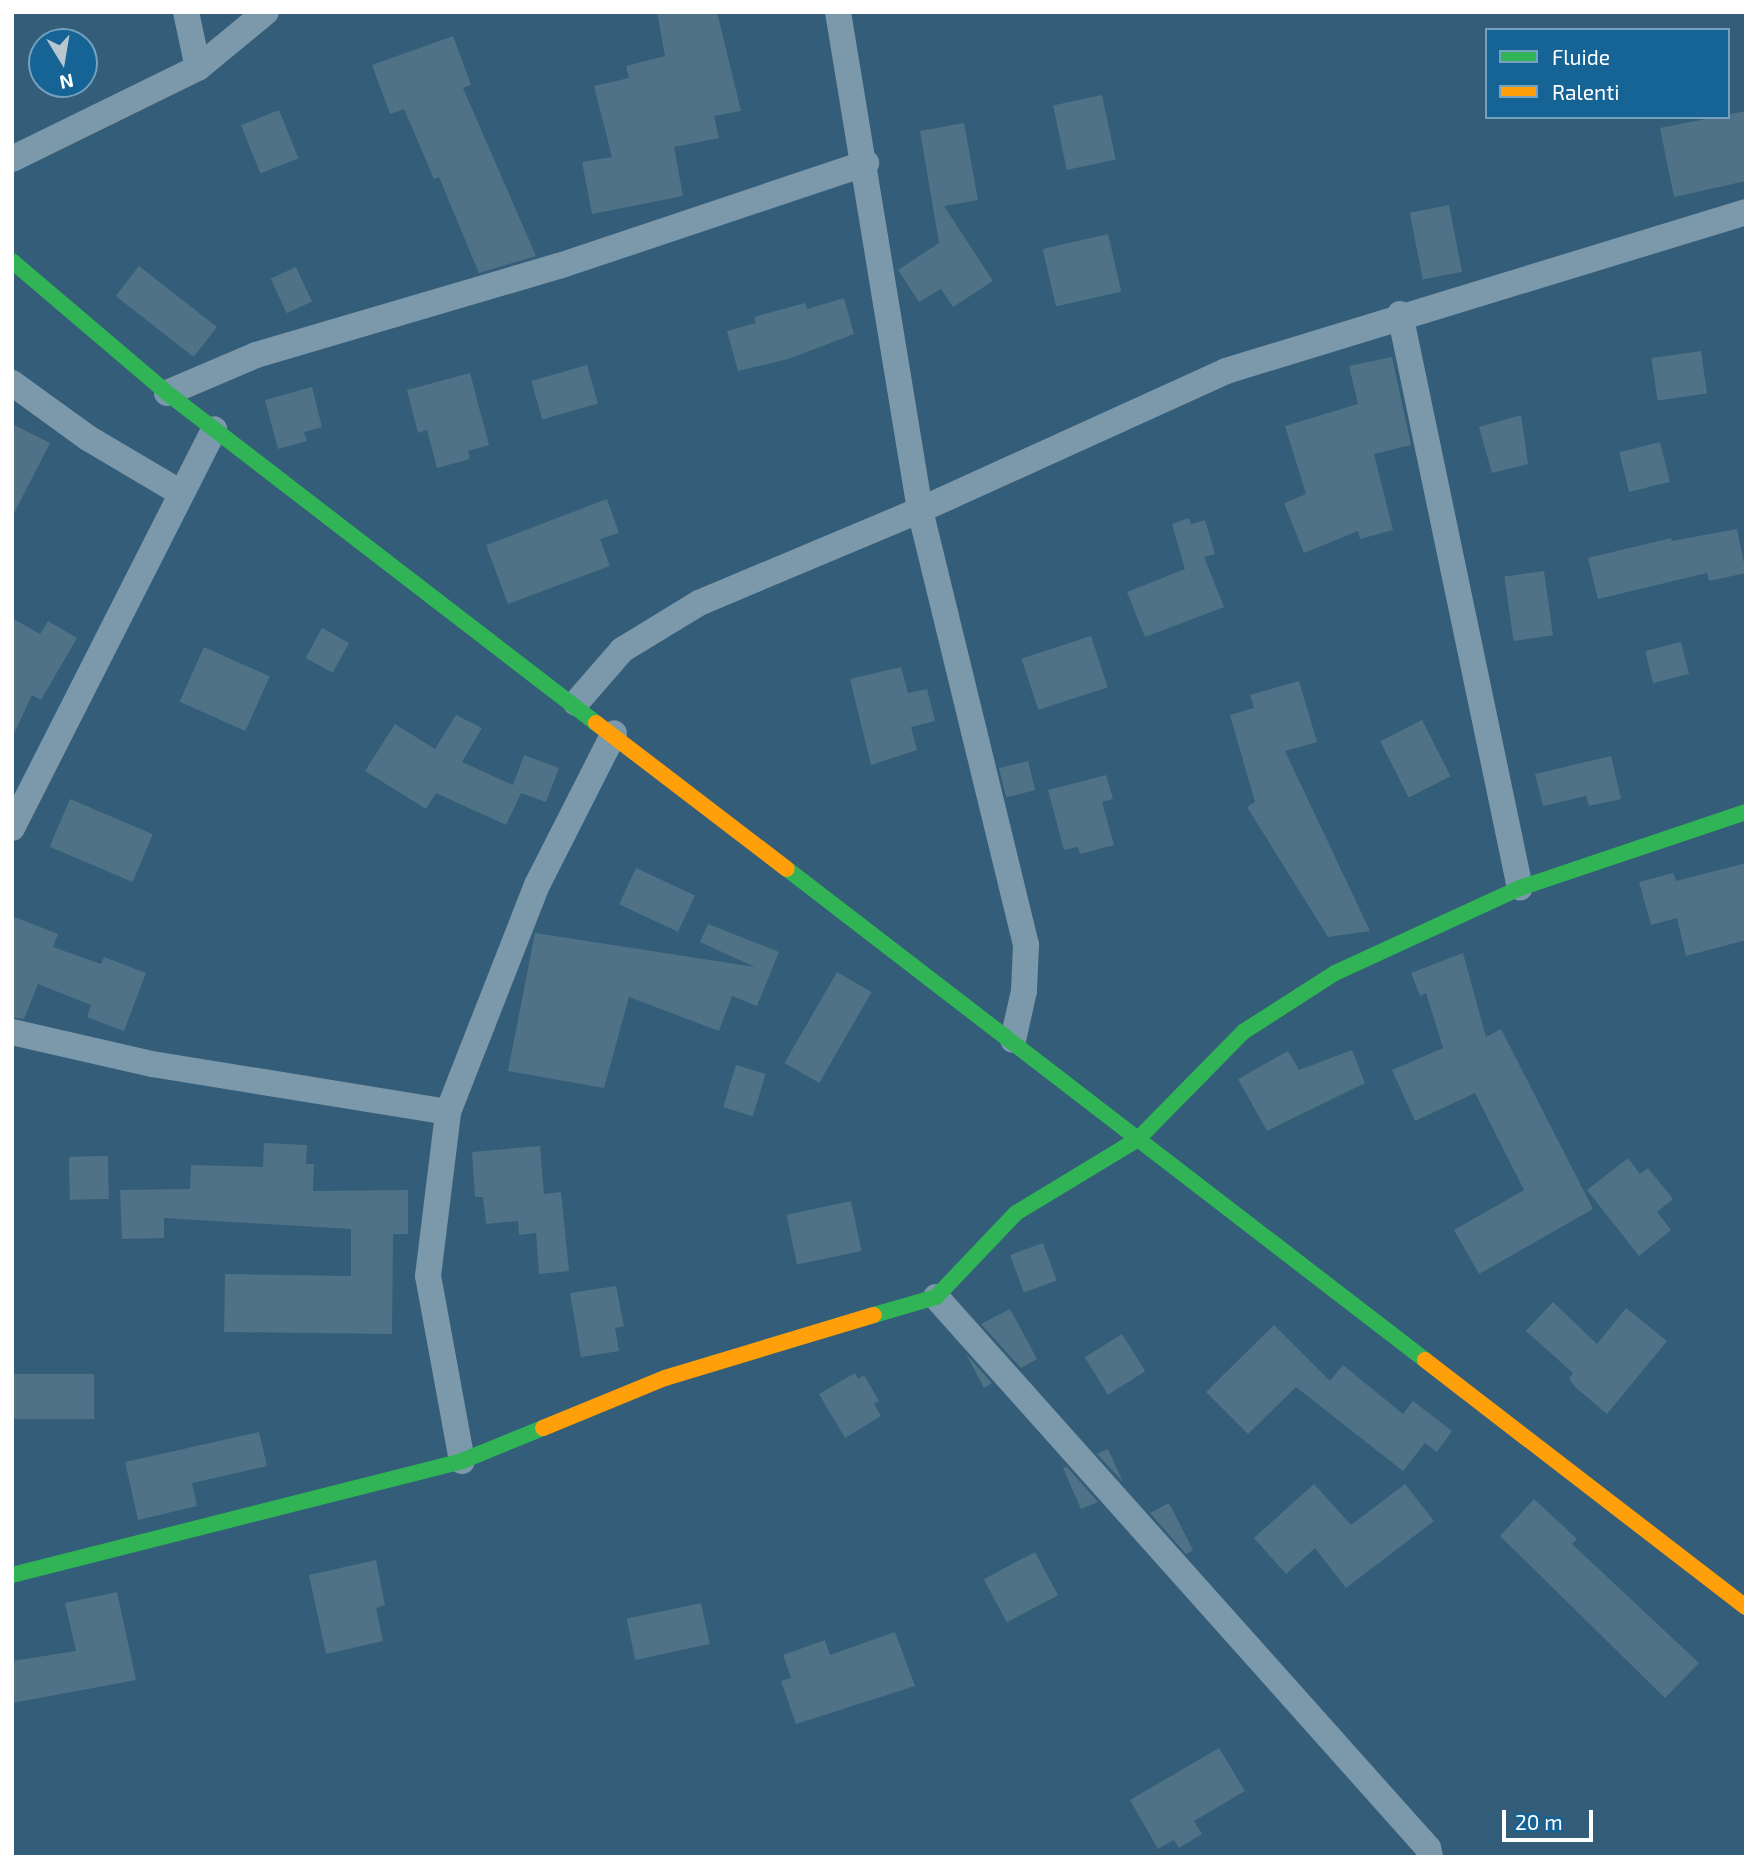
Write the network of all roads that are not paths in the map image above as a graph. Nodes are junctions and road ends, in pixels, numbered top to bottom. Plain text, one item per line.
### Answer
1 (186, 12) edge
2 (267, 12) edge
3 (838, 12) edge
4 (198, 68) junction
5 (12, 159) edge
6 (866, 163) junction
7 (1746, 212) edge
8 (12, 261) edge
9 (1399, 314) junction
10 (12, 383) edge
11 (167, 393) junction
12 (214, 429) junction
13 (181, 493) junction
14 (920, 510) junction
15 (576, 703) junction
16 (614, 733) junction
17 (1746, 812) edge
18 (12, 828) edge
19 (1520, 888) junction
20 (12, 1032) edge
21 (1013, 1040) junction
22 (448, 1112) junction
23 (1138, 1139) junction
24 (936, 1297) junction
25 (461, 1461) junction
26 (12, 1575) edge
27 (1746, 1607) edge
28 (1430, 1857) edge

1 - 4 street
2 - 4 street
3 - 6 street
4 - 5 street
6 - 11 street
6 - 14 street
7 - 9 street
8 - 11 main road
9 - 14 street
9 - 19 street
10 - 13 street
11 - 12 main road
12 - 13 street
12 - 15 main road
13 - 18 street
14 - 15 street
14 - 21 street
15 - 16 main road
16 - 21 main road
16 - 22 street
17 - 19 main road
19 - 23 main road
20 - 22 street
21 - 23 main road
22 - 25 street
23 - 24 main road
23 - 27 main road
24 - 25 main road
24 - 28 street
25 - 26 main road

